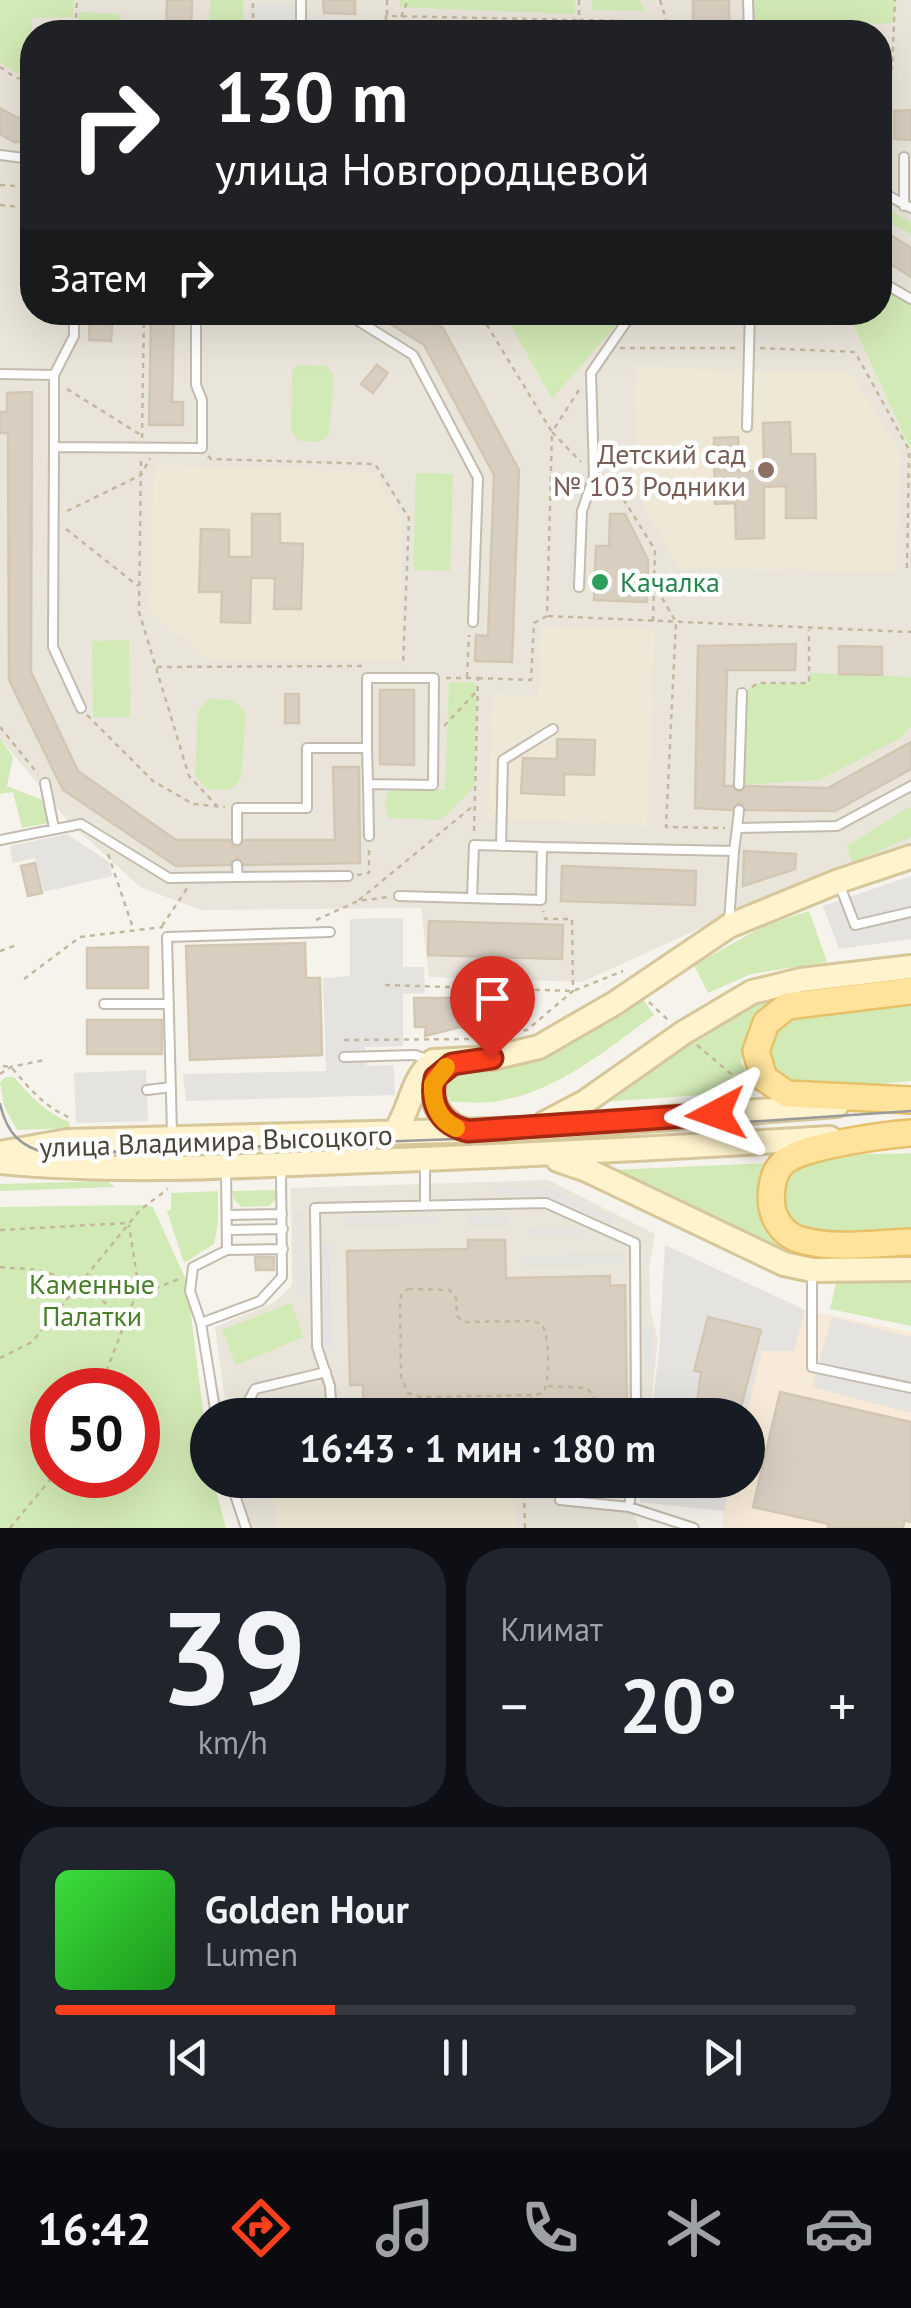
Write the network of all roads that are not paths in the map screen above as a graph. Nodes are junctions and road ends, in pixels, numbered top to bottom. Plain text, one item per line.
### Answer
1 (904, 157) dead end
2 (908, 207) edge
3 (74, 325) edge
4 (196, 325) edge
5 (364, 325) edge
6 (624, 325) edge
7 (750, 325) edge
8 (0, 374) edge
9 (54, 375) junction
10 (747, 427) dead end
11 (54, 447) junction
12 (579, 588) dead end
13 (473, 622) road end
14 (742, 694) road end
15 (81, 708) road end
16 (553, 729) dead end
17 (367, 748) junction
18 (46, 783) road end
19 (368, 784) junction
20 (739, 785) dead end
21 (911, 786) edge
22 (739, 810) dead end
23 (54, 828) junction
24 (737, 828) junction
25 (368, 836) road end
26 (0, 840) edge
27 (237, 840) dead end
28 (501, 846) junction
29 (542, 847) junction
30 (734, 851) junction
31 (911, 857) edge
32 (237, 865) dead end
33 (348, 876) road end
34 (238, 877) junction
35 (839, 882) junction
36 (399, 896) dead end
37 (472, 898) junction
38 (911, 912) edge
39 (729, 926) junction
40 (330, 932) dead end
41 (911, 967) edge
42 (911, 991) edge
43 (104, 1004) dead end
44 (169, 1004) junction
45 (344, 1057) dead end
46 (465, 1060) junction
47 (433, 1061) junction
48 (171, 1087) junction
49 (146, 1090) dead end
50 (909, 1100) edge
51 (527, 1128) junction
52 (468, 1131) junction
53 (394, 1133) junction
54 (911, 1133) edge
55 (872, 1136) junction
56 (172, 1138) junction
57 (0, 1153) edge
58 (534, 1156) junction
59 (424, 1159) junction
60 (0, 1162) edge
61 (282, 1164) junction
62 (226, 1166) junction
63 (425, 1204) junction
64 (228, 1214) junction
65 (282, 1214) junction
66 (283, 1229) junction
67 (228, 1230) junction
68 (911, 1242) edge
69 (283, 1248) junction
70 (227, 1250) junction
71 (911, 1268) edge
72 (812, 1270) junction
73 (201, 1324) junction
74 (326, 1372) junction
75 (911, 1388) edge
76 (213, 1398) edge
77 (250, 1398) edge
78 (330, 1398) edge
79 (635, 1398) edge
80 (236, 1498) edge
81 (630, 1498) edge
82 (560, 1500) road end
83 (629, 1507) junction
84 (246, 1528) edge
85 (694, 1528) edge

1 - 2 lane
3 - 9 lane
4 - 11 lane
5 - 13 lane
6 - 12 lane
7 - 10 lane
8 - 9 lane
9 - 11 lane
11 - 15 lane
14 - 20 lane
16 - 28 lane
17 - 19 lane
17 - 19 lane
17 - 27 lane
18 - 23 lane
19 - 25 lane
21 - 24 lane
22 - 24 lane
23 - 26 lane
23 - 34 lane
24 - 30 lane
28 - 29 lane
28 - 37 lane
29 - 30 lane
29 - 37 lane
30 - 39 lane
31 - 35 main road
32 - 34 lane
33 - 34 lane
35 - 38 lane
35 - 39 main road
36 - 37 lane
39 - 46 main road
40 - 44 lane
41 - 51 main road
42 - 50 main road
43 - 44 lane
44 - 48 lane
45 - 47 lane
46 - 47 main road
46 - 52 main road
47 - 53 main road
48 - 49 lane
48 - 56 lane
50 - 51 main road, улица Владимира Высоцкого
51 - 52 main road, улица Владимира Высоцкого
52 - 53 main road, улица Владимира Высоцкого
53 - 56 main road, улица Владимира Высоцкого
54 - 55 main road, улица Владимира Высоцкого
55 - 58 main road, улица Владимира Высоцкого
55 - 68 main road
56 - 57 main road, улица Владимира Высоцкого
58 - 59 main road, улица Владимира Высоцкого
58 - 72 main road
59 - 61 main road, улица Владимира Высоцкого
59 - 63 lane
60 - 62 main road, улица Владимира Высоцкого
61 - 62 main road, улица Владимира Высоцкого
61 - 65 lane
62 - 64 lane
63 - 74 lane
63 - 79 lane
64 - 65 lane
64 - 67 lane
65 - 66 lane
66 - 67 lane
66 - 69 lane
67 - 70 lane
69 - 70 lane
69 - 73 lane
70 - 73 lane
71 - 72 main road
72 - 75 lane
73 - 76 lane
74 - 77 lane
74 - 78 lane
80 - 84 lane
81 - 83 lane
82 - 83 lane
83 - 85 lane

